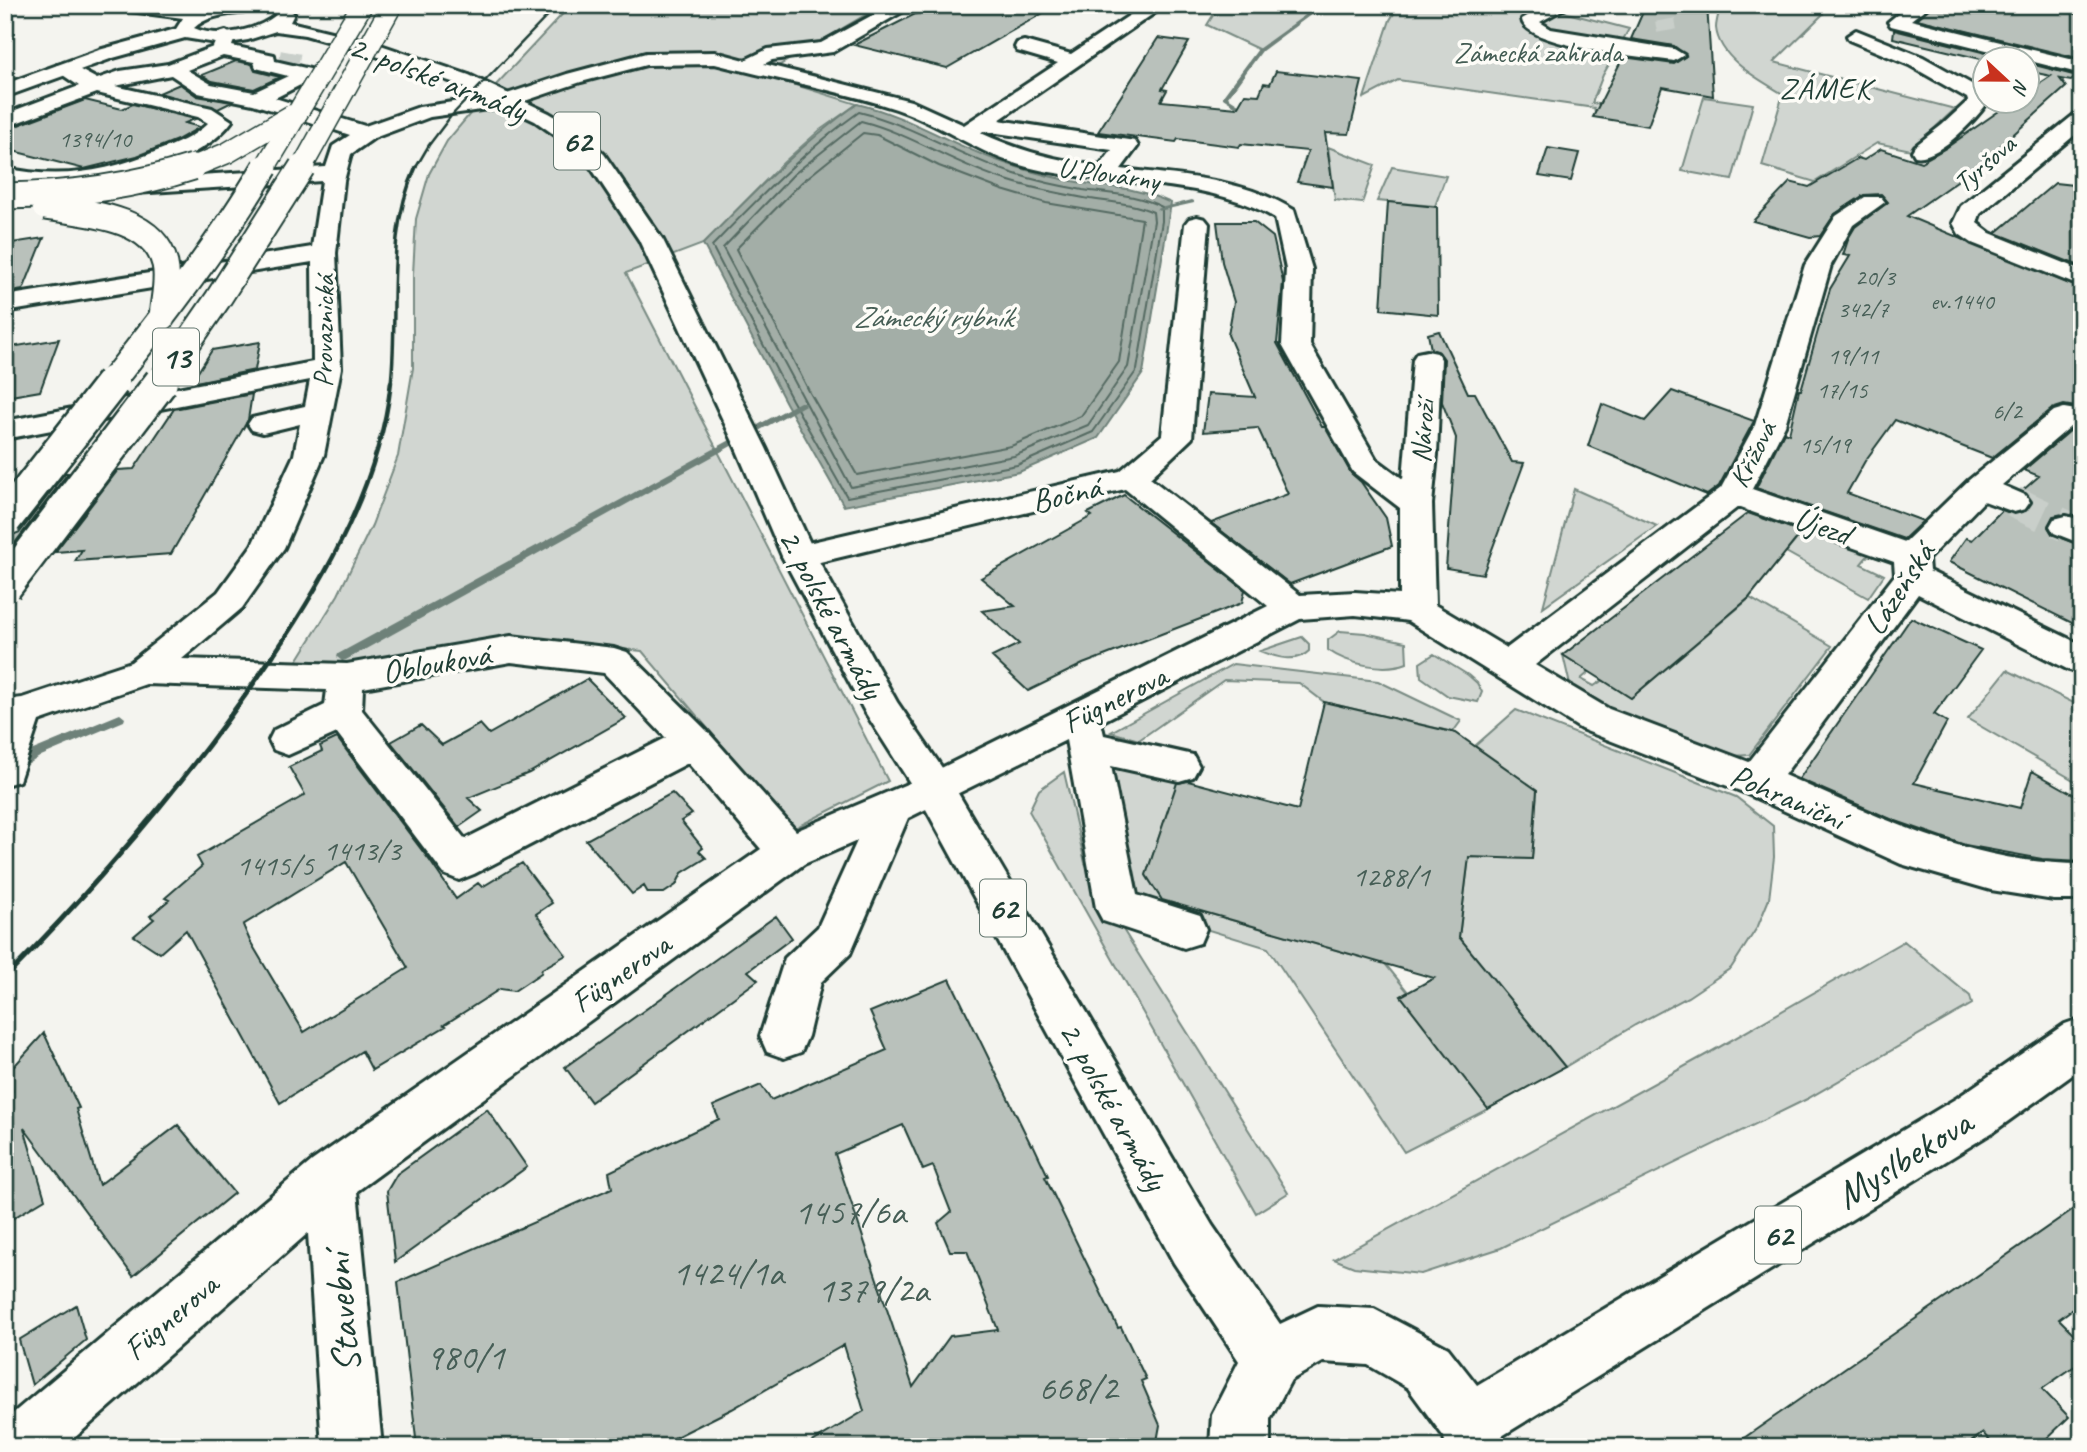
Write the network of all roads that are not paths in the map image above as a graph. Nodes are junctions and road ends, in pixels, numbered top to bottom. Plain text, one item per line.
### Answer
1 (122, 5) edge
2 (255, 5) edge
3 (362, 5) edge
4 (392, 5) edge
5 (905, 5) edge
6 (1157, 5) edge
7 (1921, 5) edge
8 (2072, 5) edge
9 (1558, 7) dead end
10 (2082, 7) edge
11 (283, 13) edge
12 (200, 15) junction
13 (1883, 22) junction
14 (187, 32) junction
15 (224, 43) junction
16 (1672, 46) dead end
17 (1024, 47) dead end
18 (270, 61) junction
19 (1074, 61) junction
20 (748, 64) junction
21 (2082, 68) edge
22 (64, 69) junction
23 (172, 69) junction
24 (461, 79) junction
25 (96, 86) junction
26 (205, 89) junction
27 (5, 92) edge
28 (257, 99) junction
29 (510, 100) junction
30 (302, 108) junction
31 (426, 111) junction
32 (2082, 118) edge
33 (5, 121) edge
34 (973, 128) junction
35 (366, 133) junction
36 (2048, 147) junction
37 (1923, 151) dead end
38 (2070, 154) dead end
39 (335, 173) junction
40 (1106, 174) junction
41 (5, 175) edge
42 (69, 182) junction
43 (5, 198) edge
44 (1873, 202) dead end
45 (1197, 224) dead end
46 (324, 253) junction
47 (2082, 279) edge
48 (5, 304) edge
49 (162, 318) junction
50 (1427, 359) dead end
51 (327, 368) junction
52 (320, 411) junction
53 (2073, 418) edge
54 (263, 424) dead end
55 (5, 430) edge
56 (1131, 478) junction
57 (1980, 486) junction
58 (1734, 495) junction
59 (2014, 502) tunnel mouth
60 (1416, 504) junction
61 (5, 520) edge
62 (799, 556) junction
63 (1912, 566) junction
64 (5, 587) edge
65 (1293, 608) junction
66 (1418, 611) junction
67 (2082, 661) edge
68 (1508, 667) junction
69 (144, 671) junction
70 (345, 695) junction
71 (14, 713) edge
72 (1084, 730) junction
73 (289, 740) dead end
74 (693, 742) junction
75 (8, 764) edge
76 (1179, 766) dead end
77 (1757, 781) junction
78 (935, 789) junction
79 (892, 808) junction
80 (789, 852) junction
81 (2082, 882) edge
82 (1184, 929) dead end
83 (784, 1036) dead end
84 (2082, 1040) edge
85 (330, 1179) junction
86 (1271, 1360) junction
87 (1473, 1435) edge
88 (19, 1447) edge
89 (352, 1447) edge
90 (1240, 1447) edge

1 - 12 street
2 - 11 street, 62
2 - 12 street, 62
3 - 30 street, 13, bridge
4 - 64 street, 13, bridge
5 - 20 street
6 - 19 street
7 - 13 street
8 - 10 street
9 - 16 street
11 - 15 street, 62
11 - 24 street, 2. polské armády / 62
12 - 14 street
13 - 21 street
13 - 37 street
14 - 15 street, 62
14 - 22 street, 62
15 - 18 street
15 - 23 street
17 - 19 street
18 - 26 street
18 - 28 street
19 - 34 street
20 - 29 street, U Plovárny
20 - 34 street, U Plovárny
22 - 25 street
22 - 27 street, 62
23 - 25 street
23 - 26 street
24 - 29 street, 2. polské armády / 62
24 - 31 street
25 - 33 street
25 - 42 street
26 - 28 street
28 - 35 street
29 - 31 street, Provaznická
29 - 62 street, 2. polské armády / 62
30 - 43 street, bridge
30 - 49 street, 13, bridge
31 - 35 street, Provaznická
32 - 36 street, Tyršova
34 - 40 street, U Plovárny
34 - 40 street
35 - 39 street, Provaznická
36 - 38 street
36 - 47 street, Tyršova
39 - 42 street
39 - 46 street, Provaznická
40 - 60 street, U Plovárny
41 - 42 street
43 - 49 street, bridge
44 - 58 street, Křížová
45 - 56 street
46 - 48 street
46 - 51 street, Provaznická
49 - 61 street, 13, bridge
50 - 60 street, Nároží
51 - 52 street, Provaznická
51 - 55 street
52 - 54 street
52 - 69 street, Provaznická
53 - 57 street, Lázeňská
56 - 62 street, Bočná
56 - 65 street, Bočná
57 - 59 street
57 - 63 street, Lázeňská
58 - 63 street, Újezd
58 - 68 street, Křížová
60 - 66 street
62 - 78 street, 2. polské armády / 62
63 - 67 street
63 - 77 street, Lázeňská
65 - 66 street, Fügnerova
65 - 72 street, Fügnerova
66 - 68 street, Pohraniční
68 - 77 street, Pohraniční
69 - 70 street, Oblouková
69 - 71 street, Oblouková
70 - 73 street
70 - 74 street, Oblouková
70 - 74 street
71 - 75 street
72 - 76 street
72 - 78 street, Fügnerova
72 - 82 street
74 - 80 street, Oblouková
77 - 81 street, Pohraniční
78 - 79 street, Fügnerova
78 - 86 street, 2. polské armády / 62
79 - 80 street, Fügnerova
79 - 83 street
80 - 85 street, Fügnerova
84 - 87 street, Myslbekova / 62
85 - 88 street, Fügnerova
85 - 89 street, Stavební
86 - 87 street, 62
86 - 90 street

